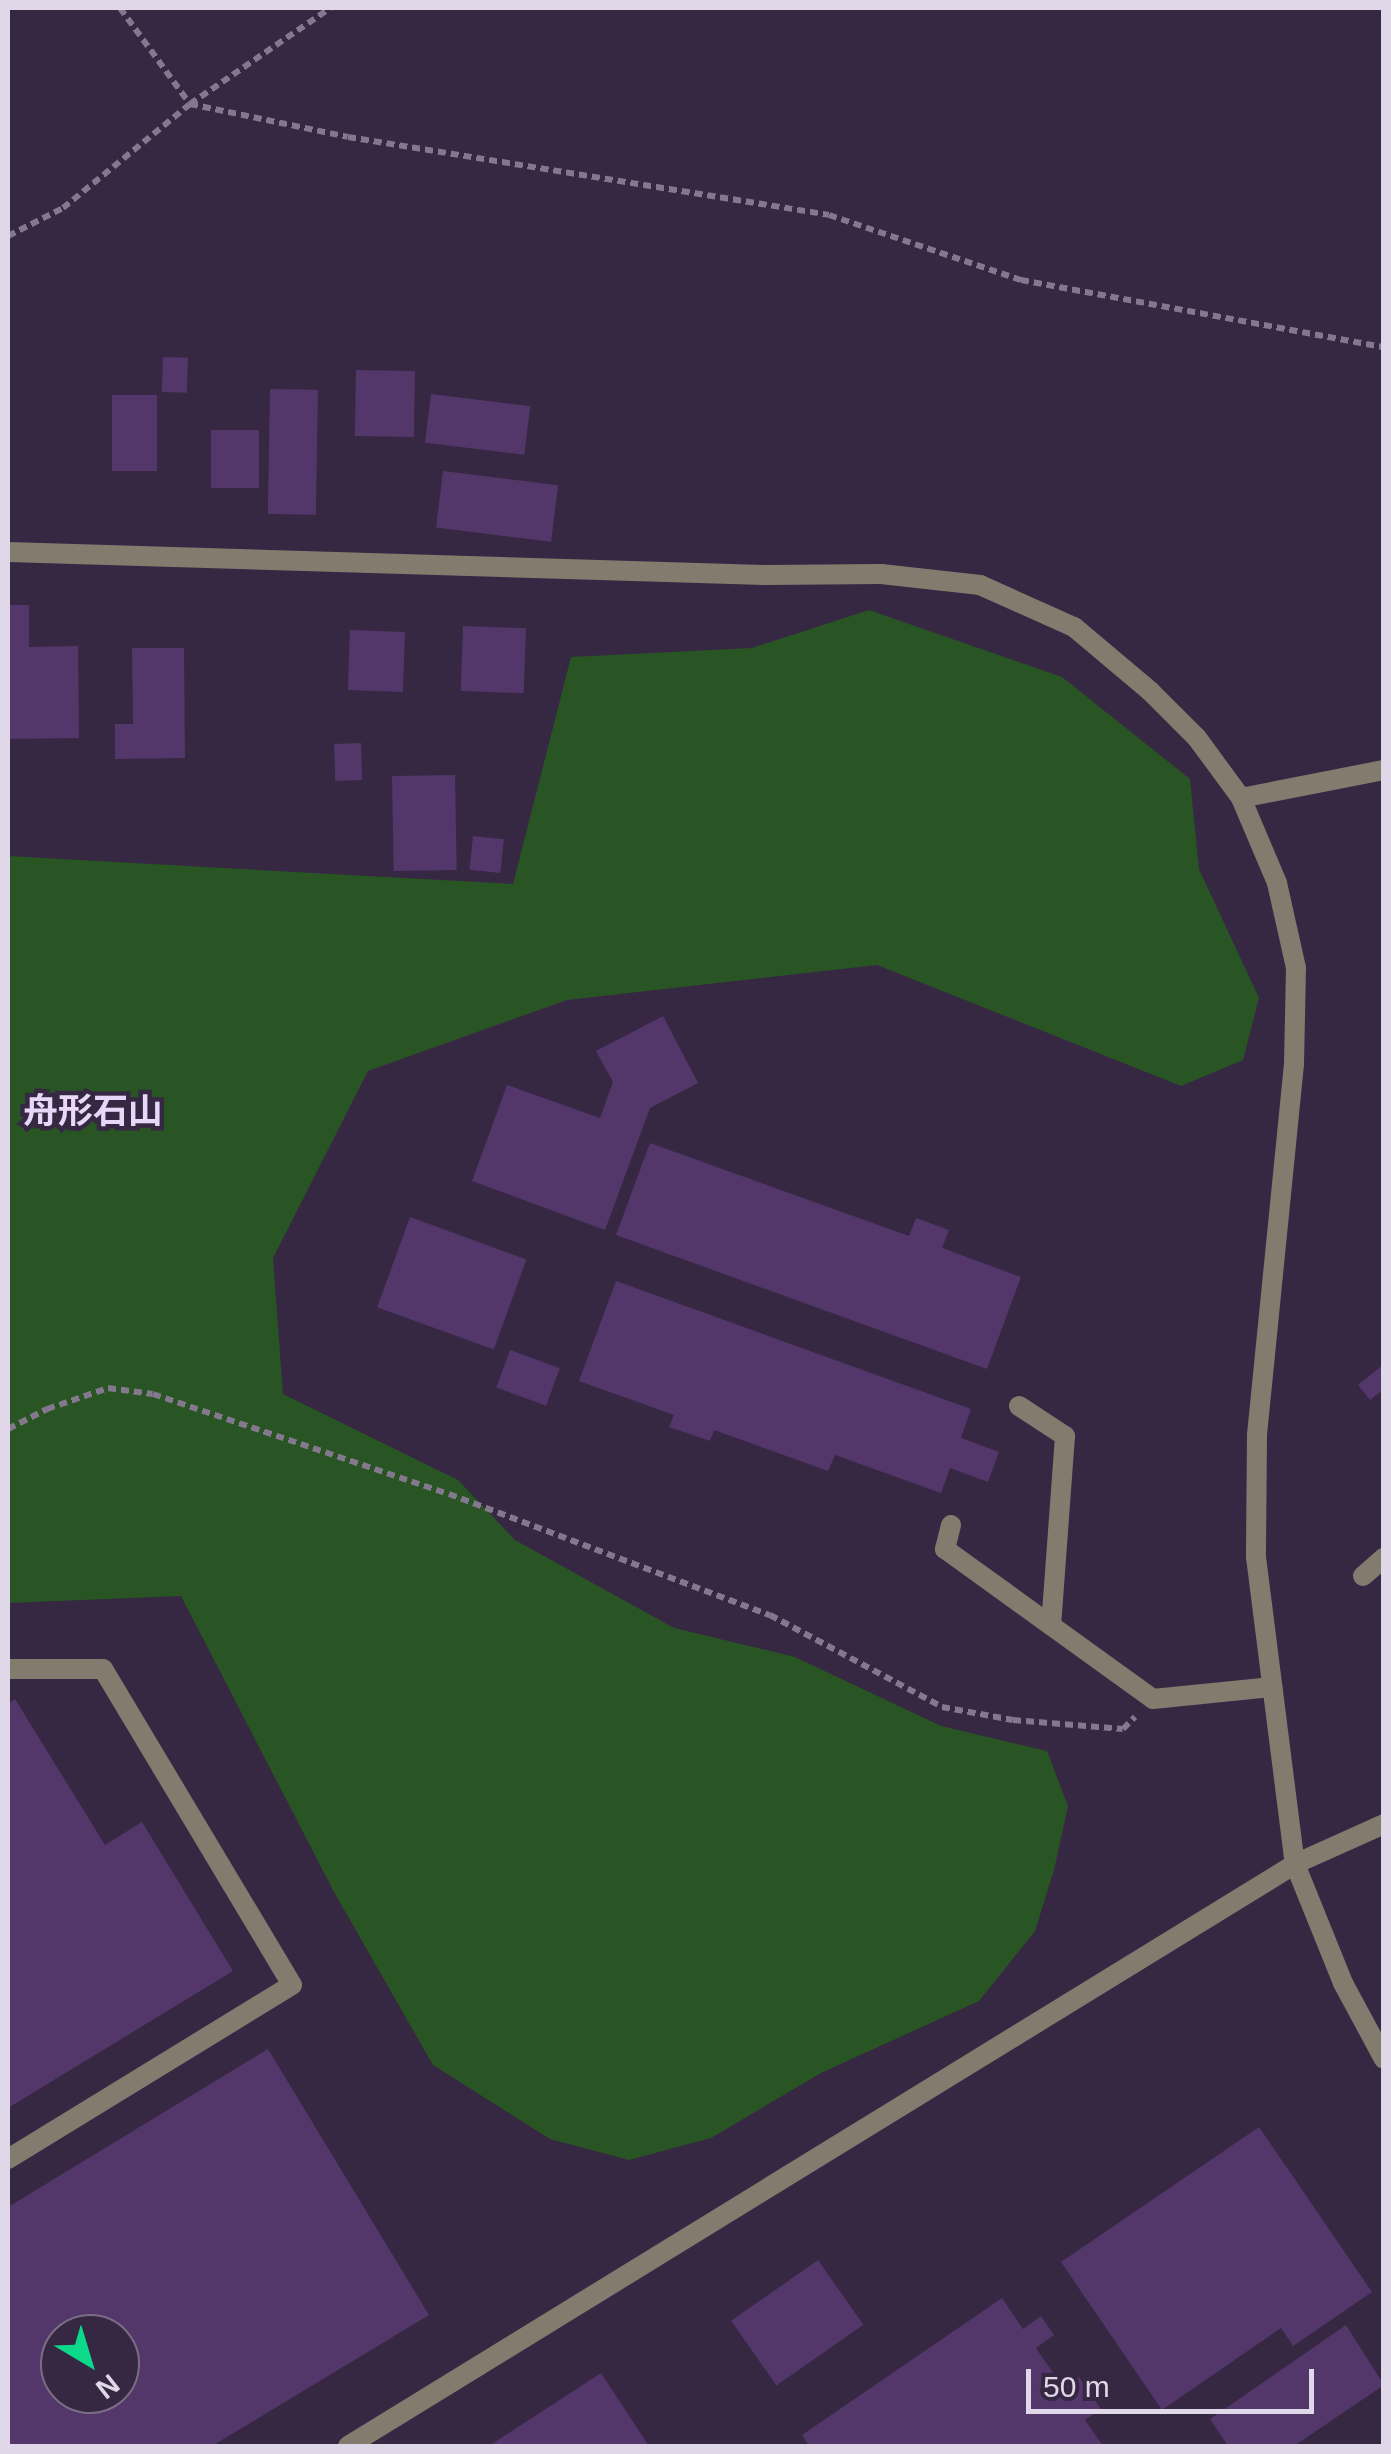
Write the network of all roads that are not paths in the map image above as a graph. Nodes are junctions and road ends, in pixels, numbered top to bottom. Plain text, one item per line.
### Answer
1 (8, 552) edge
2 (1384, 770) edge
3 (1241, 798) junction
4 (1019, 1406) dead end
5 (951, 1525) dead end
6 (1384, 1558) edge
7 (1362, 1576) dead end
8 (1051, 1625) junction
9 (8, 1669) edge
10 (1272, 1687) junction
11 (1384, 1824) edge
12 (1296, 1864) junction
13 (1384, 2058) edge
14 (8, 2159) edge
15 (348, 2446) edge

1 - 3 street
2 - 3 street
3 - 10 street
4 - 8 street
5 - 8 street
6 - 7 street
8 - 10 street
9 - 14 street
10 - 12 street
11 - 12 street
12 - 13 street
12 - 15 street

